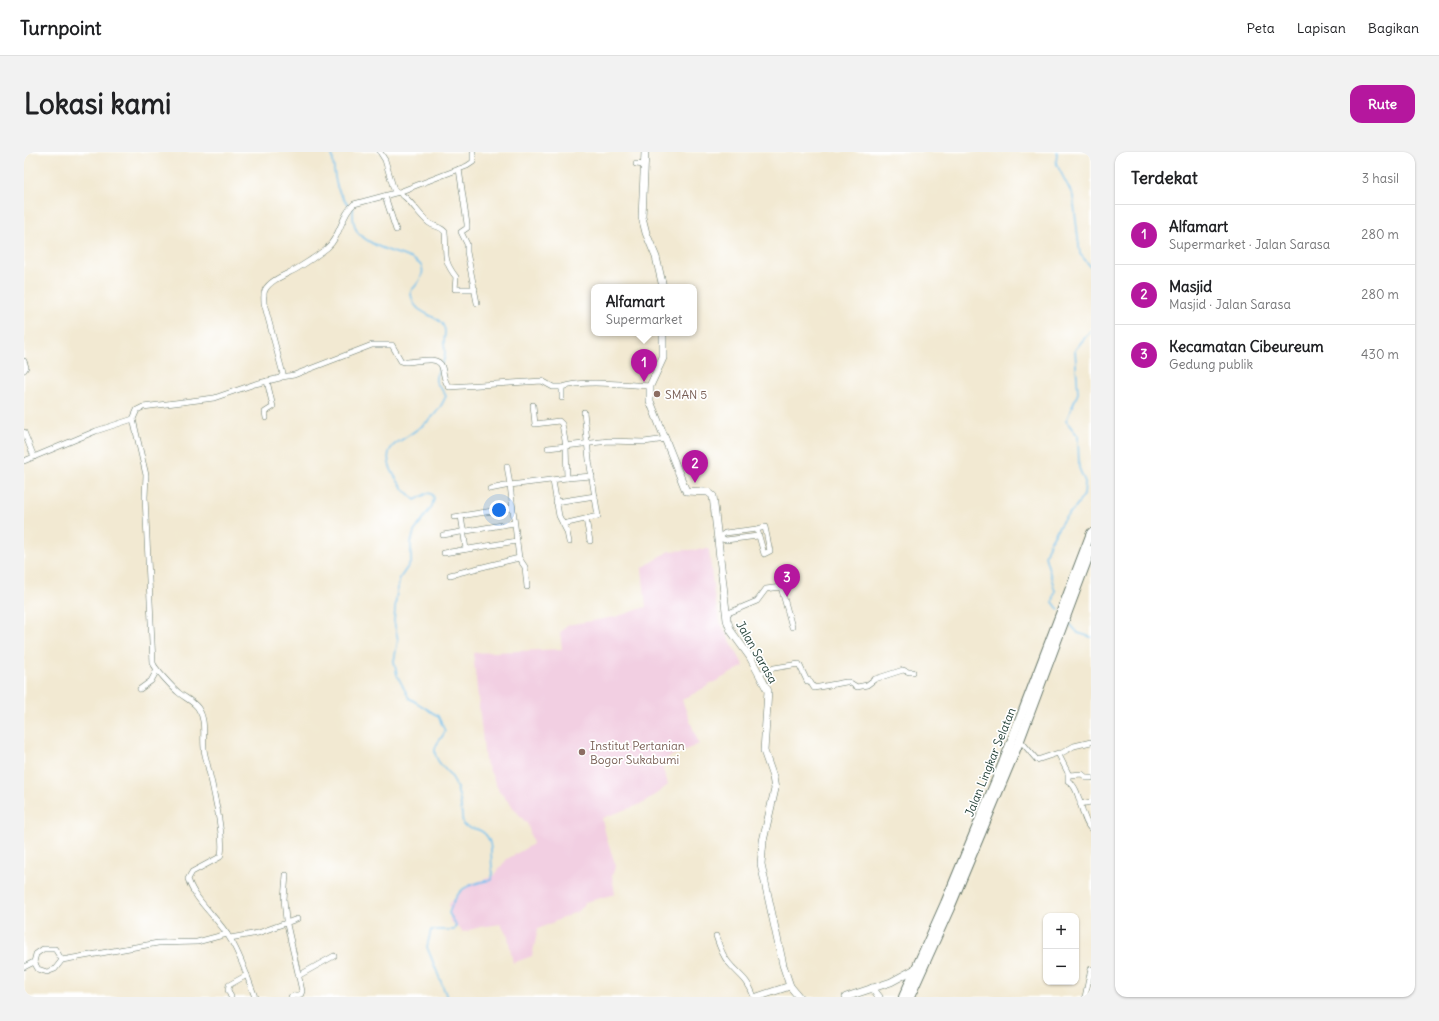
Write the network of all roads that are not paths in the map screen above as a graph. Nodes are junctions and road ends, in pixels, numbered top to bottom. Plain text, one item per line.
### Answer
1 (380, 152) edge
2 (473, 152) edge
3 (646, 152) edge
4 (636, 164) dead end
5 (644, 165) junction
6 (459, 169) junction
7 (399, 192) junction
8 (385, 196) junction
9 (396, 230) dead end
10 (662, 284) edge
11 (475, 289) junction
12 (476, 303) dead end
13 (663, 336) edge
14 (24, 361) edge
15 (24, 370) edge
16 (282, 377) junction
17 (267, 381) junction
18 (650, 386) junction
19 (562, 387) junction
20 (562, 398) dead end
21 (533, 405) dead end
22 (584, 412) dead end
23 (266, 418) dead end
24 (133, 419) junction
25 (24, 432) edge
26 (666, 439) junction
27 (588, 445) junction
28 (566, 446) junction
29 (548, 448) dead end
30 (34, 457) junction
31 (24, 461) edge
32 (507, 466) dead end
33 (592, 476) junction
34 (567, 478) junction
35 (553, 481) junction
36 (510, 486) junction
37 (490, 489) dead end
38 (595, 496) junction
39 (556, 502) junction
40 (512, 508) junction
41 (461, 516) junction
42 (454, 517) dead end
43 (586, 519) junction
44 (514, 523) junction
45 (563, 524) junction
46 (757, 529) junction
47 (464, 532) junction
48 (1091, 533) edge
49 (443, 535) dead end
50 (758, 536) junction
51 (718, 538) junction
52 (517, 541) junction
53 (590, 541) dead end
54 (569, 542) dead end
55 (466, 549) junction
56 (1091, 550) edge
57 (444, 553) dead end
58 (519, 558) junction
59 (450, 575) dead end
60 (527, 587) dead end
61 (726, 614) junction
62 (792, 627) dead end
63 (157, 670) junction
64 (913, 672) dead end
65 (759, 674) junction
66 (140, 689) dead end
67 (1016, 739) junction
68 (1091, 742) edge
69 (1060, 754) junction
70 (1068, 774) junction
71 (1091, 778) edge
72 (1091, 802) edge
73 (1080, 804) junction
74 (1091, 830) edge
75 (286, 875) dead end
76 (297, 919) dead end
77 (286, 923) junction
78 (229, 936) junction
79 (716, 936) dead end
80 (334, 956) dead end
81 (62, 960) junction
82 (34, 962) junction
83 (24, 967) edge
84 (915, 969) junction
85 (1091, 969) edge
86 (247, 975) junction
87 (298, 976) junction
88 (790, 986) junction
89 (872, 988) junction
90 (863, 994) edge
91 (230, 997) edge
92 (255, 997) edge
93 (291, 997) edge
94 (756, 997) edge
95 (799, 997) edge
96 (846, 997) edge
97 (879, 997) edge
98 (903, 997) edge
99 (910, 997) edge
100 (1085, 997) edge

1 - 7 street
2 - 6 street
3 - 5 street
4 - 5 street
5 - 10 street
6 - 7 street
6 - 11 street
7 - 8 street
7 - 11 street
8 - 9 street
8 - 16 street
11 - 12 street
13 - 18 street
14 - 15 street
16 - 17 street
16 - 19 street
17 - 23 street
17 - 24 street
18 - 19 street
18 - 26 street, Jalan Sarasa
19 - 20 street
21 - 28 street
22 - 27 street
24 - 30 street
24 - 63 street
25 - 30 street
26 - 27 street
26 - 51 street, Jalan Sarasa
27 - 28 street
27 - 33 street
28 - 29 street
28 - 34 street
30 - 31 street
32 - 36 street
33 - 34 street
33 - 38 street
34 - 35 street
35 - 36 street
35 - 39 street
36 - 37 street
36 - 40 street
38 - 39 street
38 - 43 street
39 - 45 street
40 - 41 street
40 - 44 street
41 - 42 street
41 - 47 street
43 - 45 street
43 - 53 street
44 - 47 street
44 - 52 street
45 - 54 street
46 - 50 street
46 - 50 street
46 - 51 street
47 - 49 street
47 - 55 street
48 - 67 main road, Jalan Lingkar Selatan
50 - 51 street
51 - 61 street, Jalan Sarasa
52 - 55 street
52 - 58 street
55 - 57 street
56 - 67 main road, Jalan Lingkar Selatan
58 - 59 street
58 - 60 street
61 - 62 street
61 - 65 street, Jalan Sarasa
63 - 66 street
63 - 78 street
64 - 65 street
65 - 88 street, Jalan Sarasa
67 - 69 street
67 - 84 main road, Jalan Lingkar Selatan
67 - 99 main road, Jalan Lingkar Selatan
68 - 69 street
69 - 70 street
70 - 71 street
70 - 73 street
72 - 73 street
73 - 74 street
75 - 77 street
76 - 77 street
77 - 78 street
77 - 87 street
78 - 81 street
78 - 86 street
79 - 94 street
80 - 87 street
81 - 82 street
81 - 82 street
82 - 83 street
84 - 89 street
84 - 98 main road, Jalan Lingkar Selatan
85 - 100 street
86 - 91 street
86 - 92 street
87 - 93 street
88 - 94 street
88 - 95 street
89 - 90 street
89 - 97 street
90 - 96 street

